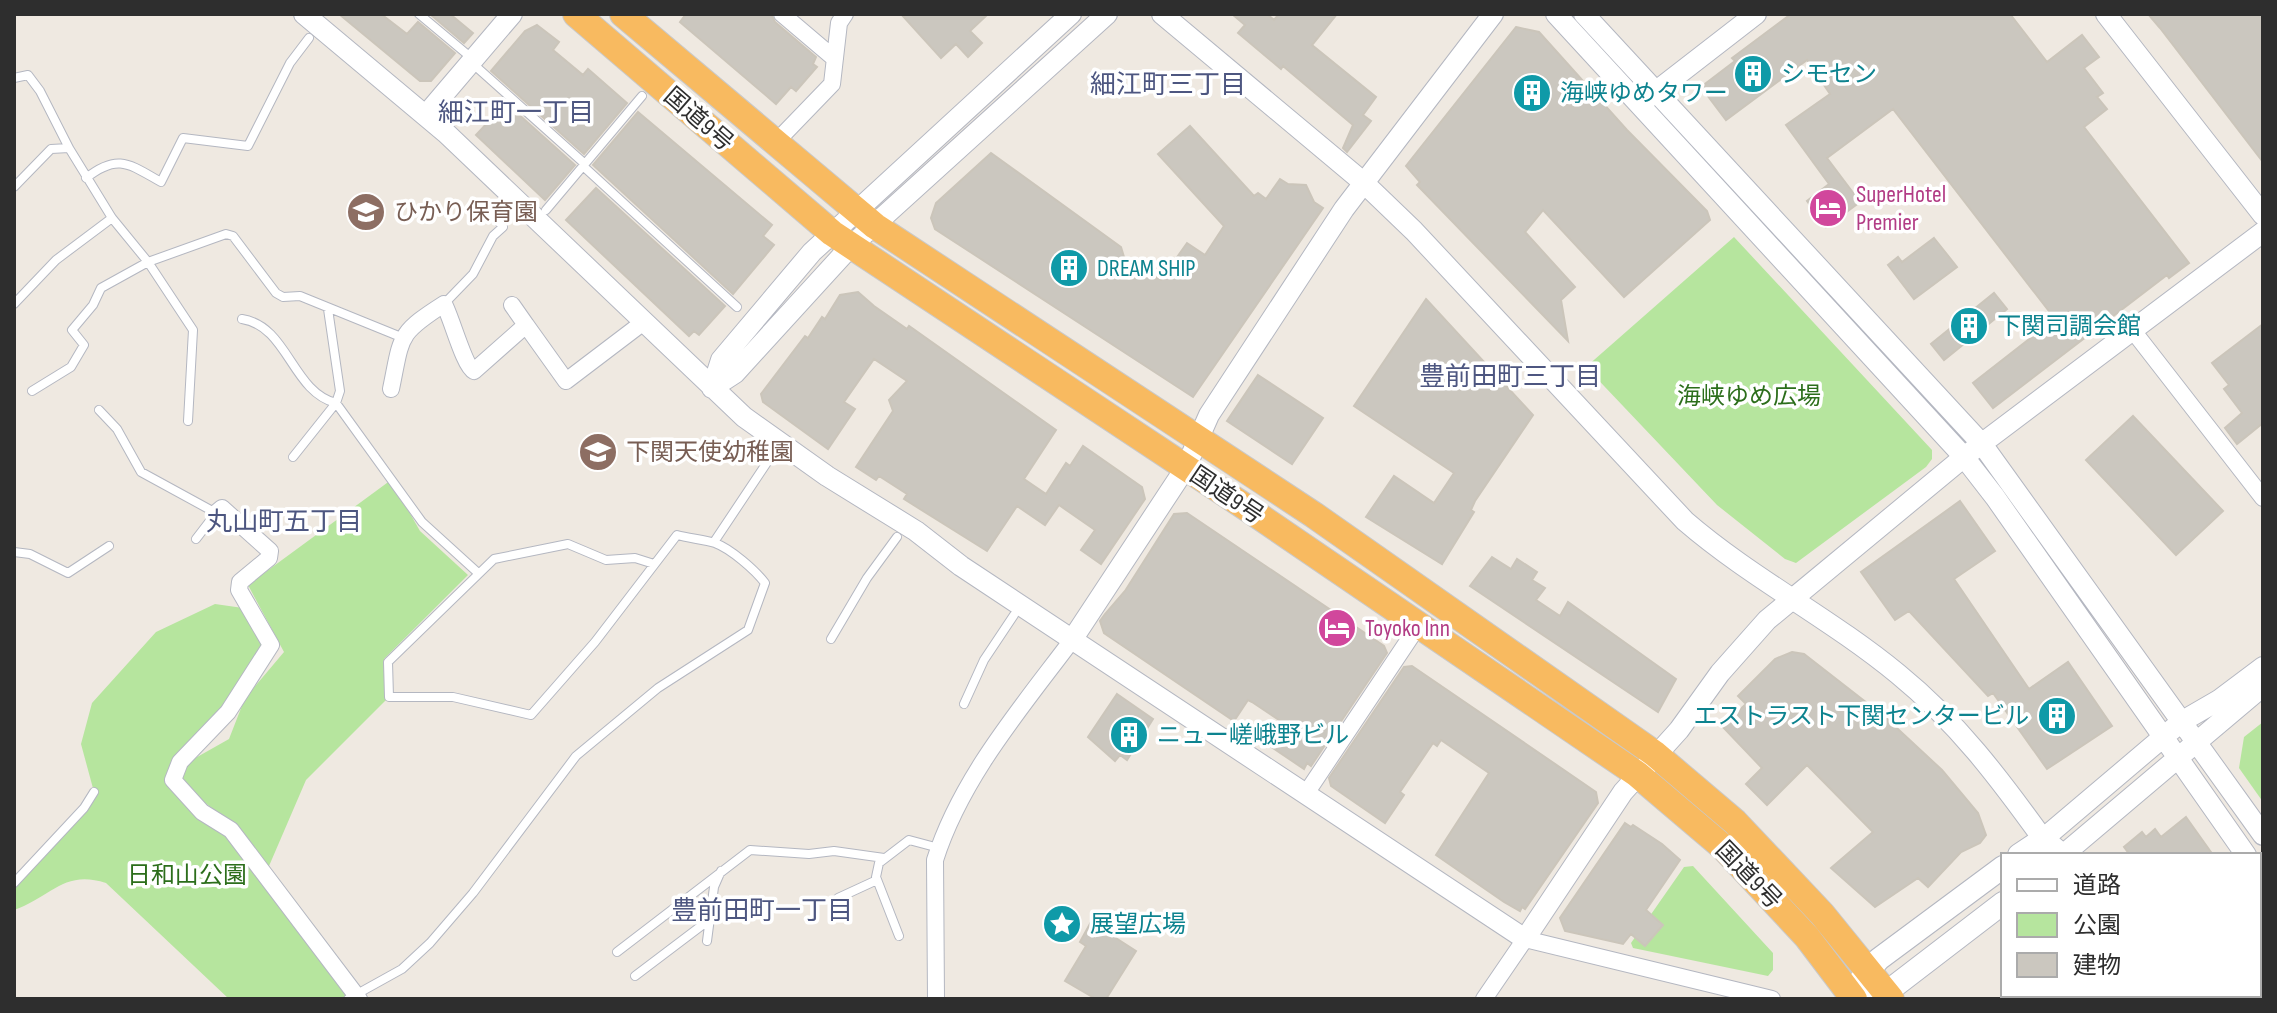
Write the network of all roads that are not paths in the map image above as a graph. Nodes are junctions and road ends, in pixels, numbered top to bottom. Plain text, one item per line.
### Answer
1 (304, 14) edge
2 (419, 14) edge
3 (512, 14) edge
4 (576, 14) edge
5 (623, 14) edge
6 (782, 14) edge
7 (845, 14) edge
8 (1071, 14) edge
9 (1107, 14) edge
10 (1162, 14) edge
11 (1493, 14) edge
12 (1556, 14) edge
13 (1584, 14) edge
14 (1756, 14) edge
15 (2106, 14) edge
16 (309, 38) dead end
17 (835, 59) junction
18 (472, 61) junction
19 (14, 78) edge
20 (1656, 91) junction
21 (642, 96) dead end
22 (1638, 105) junction
23 (426, 115) junction
24 (776, 142) junction
25 (69, 148) junction
26 (584, 165) junction
27 (86, 178) junction
28 (1363, 182) junction
29 (14, 187) edge
30 (485, 205) dead end
31 (546, 210) dead end
32 (2263, 215) edge
33 (112, 218) junction
34 (866, 218) junction
35 (2263, 232) edge
36 (842, 240) junction
37 (148, 262) junction
38 (14, 304) edge
39 (444, 304) junction
40 (512, 305) dead end
41 (737, 307) dead end
42 (328, 309) junction
43 (242, 319) dead end
44 (645, 321) junction
45 (526, 325) junction
46 (2134, 332) junction
47 (401, 337) junction
48 (712, 388) junction
49 (391, 389) dead end
50 (32, 391) dead end
51 (336, 403) junction
52 (99, 410) dead end
53 (188, 421) dead end
54 (1197, 439) junction
55 (781, 442) junction
56 (1982, 444) junction
57 (293, 457) dead end
58 (1964, 457) junction
59 (1186, 467) junction
60 (2263, 498) edge
61 (216, 513) junction
62 (897, 537) dead end
63 (196, 539) dead end
64 (714, 542) junction
65 (109, 546) dead end
66 (14, 552) edge
67 (654, 564) junction
68 (477, 572) junction
69 (1791, 599) junction
70 (1014, 615) dead end
71 (1418, 626) junction
72 (831, 639) dead end
73 (1072, 640) junction
74 (2263, 667) edge
75 (2263, 686) edge
76 (964, 704) dead end
77 (2181, 722) junction
78 (2162, 737) junction
79 (2196, 743) junction
80 (1655, 754) junction
81 (2177, 759) junction
82 (1637, 774) junction
83 (94, 792) dead end
84 (1305, 795) junction
85 (2263, 835) edge
86 (2045, 847) edge
87 (939, 848) junction
88 (2026, 853) edge
89 (2065, 853) edge
90 (2245, 853) edge
91 (884, 858) junction
92 (722, 868) junction
93 (2001, 868) edge
94 (877, 880) junction
95 (14, 883) edge
96 (838, 898) dead end
97 (2001, 905) edge
98 (709, 920) junction
99 (899, 936) dead end
100 (1525, 939) junction
101 (707, 941) dead end
102 (617, 952) dead end
103 (1868, 968) junction
104 (635, 976) dead end
105 (1889, 996) edge
106 (1848, 997) edge
107 (355, 998) edge
108 (936, 999) edge
109 (1484, 999) edge
110 (1772, 999) edge

1 - 23 street
2 - 18 lane
3 - 18 street
4 - 36 highway, 国道9号
5 - 24 highway, 国道9号
6 - 17 street
7 - 17 street
8 - 34 street
9 - 34 street
10 - 28 street
11 - 28 street
12 - 22 street
13 - 20 street
14 - 20 street
15 - 32 street
16 - 27 lane
17 - 24 street
18 - 23 street
18 - 26 lane
19 - 25 lane
20 - 22 street
20 - 56 street
21 - 26 lane
22 - 58 street
23 - 44 street
24 - 34 highway, 国道9号
25 - 27 lane
25 - 29 lane
26 - 31 lane
26 - 41 lane
27 - 33 lane
28 - 54 street
28 - 69 street
30 - 39 lane
33 - 37 lane
33 - 38 lane
34 - 36 street
34 - 54 highway, 国道9号
35 - 46 street
36 - 48 street
36 - 59 highway, 国道9号
37 - 42 lane
37 - 50 lane
37 - 53 lane
39 - 45 street
39 - 47 street
40 - 45 street
42 - 47 lane
42 - 51 lane
43 - 51 lane
44 - 45 street
44 - 48 street
46 - 56 street
46 - 60 street
47 - 49 street
48 - 55 street
51 - 57 lane
51 - 68 lane
52 - 61 lane
54 - 59 street
54 - 80 highway, 国道9号
55 - 64 lane
55 - 73 street
56 - 58 street
56 - 77 street
58 - 69 street
58 - 78 street
59 - 71 highway, 国道9号
59 - 73 street
61 - 63 lane
61 - 107 street
62 - 72 lane
64 - 67 lane
64 - 107 lane
65 - 66 lane
67 - 68 lane
67 - 68 lane
69 - 80 street
69 - 86 street
70 - 76 lane
71 - 82 highway, 国道9号
71 - 84 street
73 - 84 street
73 - 87 street
74 - 77 street
75 - 79 street
77 - 78 street
77 - 79 street
78 - 81 street
78 - 86 street
79 - 81 street
79 - 85 street
80 - 82 street
80 - 103 highway, 国道9号
81 - 89 street
81 - 90 street
82 - 100 street
82 - 106 highway, 国道9号
83 - 95 lane
84 - 100 street
86 - 88 main road
87 - 91 lane
87 - 108 street
91 - 92 lane
91 - 94 lane
92 - 98 lane
92 - 102 lane
93 - 103 main road
94 - 96 lane
94 - 99 lane
97 - 105 main road
98 - 101 lane
98 - 104 lane
100 - 109 street
100 - 110 street
103 - 105 highway, 国道9号
103 - 106 main road
105 - 106 main road

